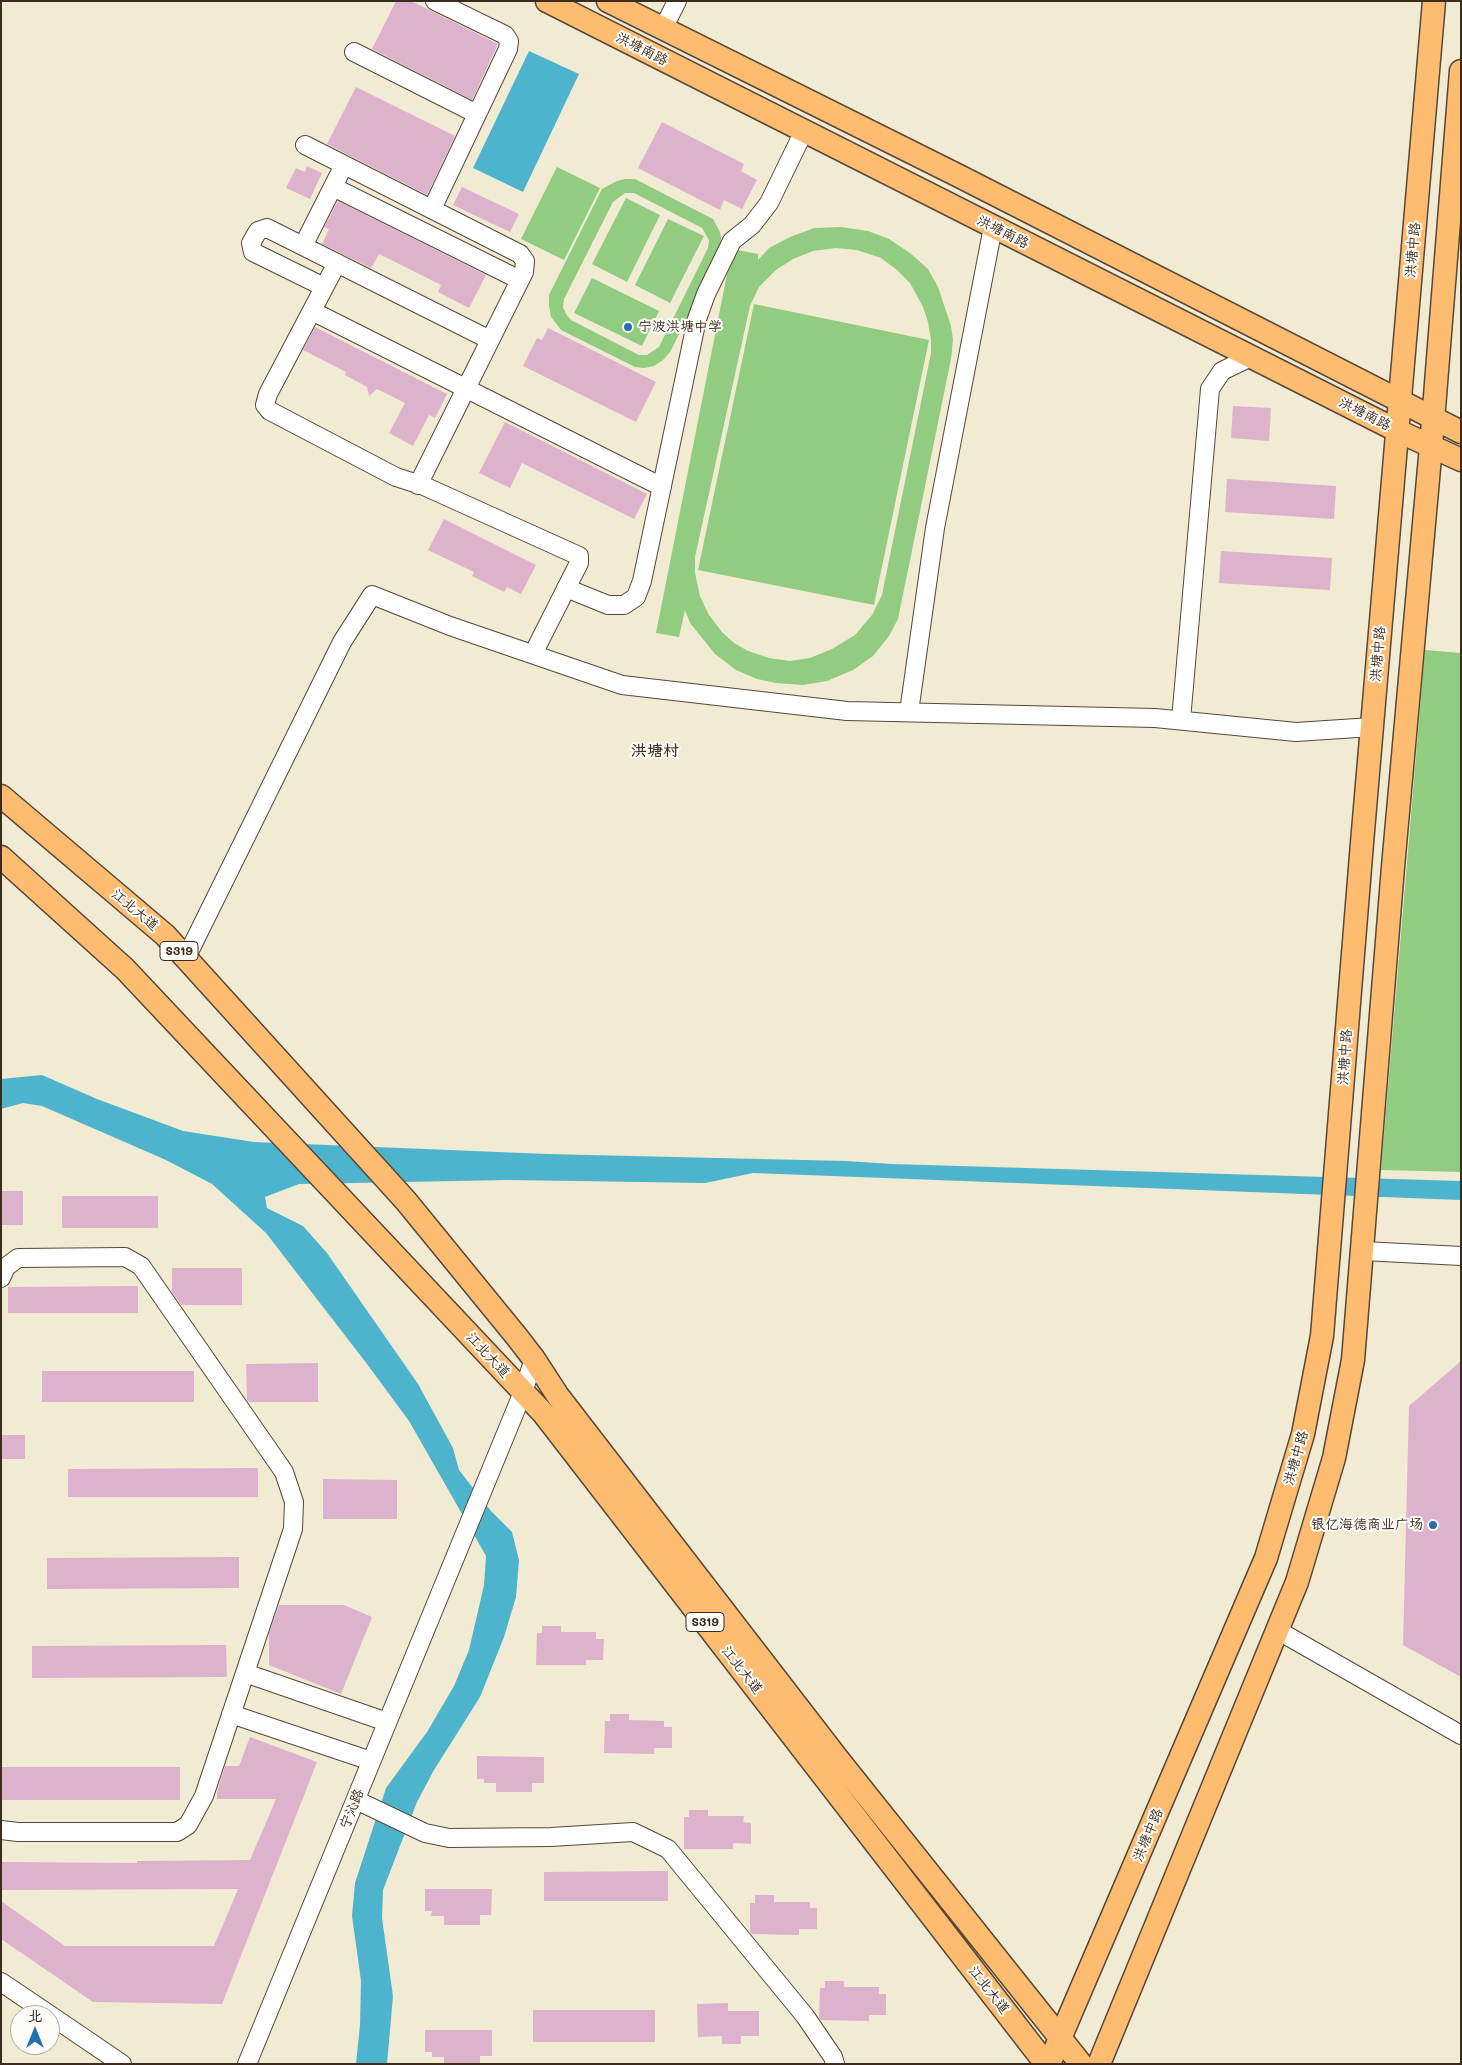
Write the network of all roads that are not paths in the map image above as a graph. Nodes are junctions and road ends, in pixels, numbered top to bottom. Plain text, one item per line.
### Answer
1 (435, 1) edge
2 (547, 1) edge
3 (608, 1) edge
4 (677, 1) edge
5 (1434, 1) edge
6 (663, 29) junction
7 (354, 52) dead end
8 (1461, 71) edge
9 (477, 114) junction
10 (804, 131) junction
11 (305, 145) dead end
12 (344, 165) junction
13 (333, 187) junction
14 (432, 209) junction
15 (993, 227) junction
16 (304, 246) junction
17 (337, 263) junction
18 (520, 280) junction
19 (324, 287) junction
20 (312, 311) junction
21 (490, 340) junction
22 (1251, 357) junction
23 (466, 388) junction
24 (1400, 401) junction
25 (1432, 419) junction
26 (1398, 431) junction
27 (1461, 432) edge
28 (1430, 446) junction
29 (1461, 460) edge
30 (418, 485) junction
31 (662, 487) junction
32 (566, 588) junction
33 (532, 654) junction
34 (909, 712) junction
35 (1181, 720) junction
36 (1372, 727) junction
37 (1, 796) edge
38 (1, 857) edge
39 (186, 958) junction
40 (1362, 1251) junction
41 (1461, 1256) edge
42 (1, 1278) edge
43 (534, 1359) junction
44 (523, 1392) junction
45 (1277, 1630) junction
46 (245, 1673) junction
47 (231, 1714) junction
48 (387, 1722) junction
49 (1461, 1734) edge
50 (371, 1761) junction
51 (356, 1800) junction
52 (1, 1830) edge
53 (1, 1982) edge
54 (35, 2005) edge
55 (60, 2022) edge
56 (1061, 2037) junction
57 (122, 2064) edge
58 (247, 2064) edge
59 (835, 2064) edge
60 (1047, 2064) edge
61 (1081, 2064) edge
62 (1100, 2064) edge

1 - 9 street
2 - 10 main road, 洪塘南路
3 - 6 main road, 洪塘南路
4 - 6 street
5 - 24 main road, 洪塘中路
6 - 24 main road, 洪塘南路
7 - 9 street
8 - 25 main road
9 - 14 street
10 - 15 main road, 洪塘南路
10 - 31 street
11 - 12 street
12 - 13 street
12 - 14 street
13 - 16 street
13 - 18 street
14 - 18 street
15 - 22 main road, 洪塘南路
15 - 34 street
16 - 17 street
16 - 19 street
17 - 19 street
17 - 21 street
18 - 21 street
19 - 20 street
20 - 23 street
20 - 30 street
21 - 23 street
22 - 26 main road, 洪塘南路
22 - 35 street
23 - 30 street
23 - 31 street
24 - 25 main road, 洪塘南路
24 - 26 main road, 洪塘中路
25 - 27 main road, 洪塘南路
25 - 28 main road
26 - 28 main road, 洪塘南路
26 - 36 main road, 洪塘中路
28 - 29 main road, 洪塘南路
28 - 40 main road
30 - 32 street
31 - 32 street
32 - 33 street
33 - 34 street
33 - 39 street
34 - 35 street
35 - 36 street
36 - 56 main road, 洪塘中路
37 - 39 main road, 江北大道 / S319
38 - 44 main road, 江北大道 / S319
39 - 43 main road, 江北大道 / S319
40 - 41 street
40 - 45 main road
42 - 46 street
43 - 44 street, 宁沁路
43 - 56 main road, 江北大道 / S319
44 - 48 street, 宁沁路
44 - 60 main road, 江北大道 / S319
45 - 49 street
45 - 62 main road
46 - 47 street
46 - 48 street
47 - 50 street
47 - 52 street
48 - 50 street, 宁沁路
50 - 51 street, 宁沁路
51 - 58 street, 宁沁路
51 - 59 street
53 - 54 street
55 - 57 street
56 - 60 main road, 洪塘中路
56 - 61 main road, 江北大道 / S319

